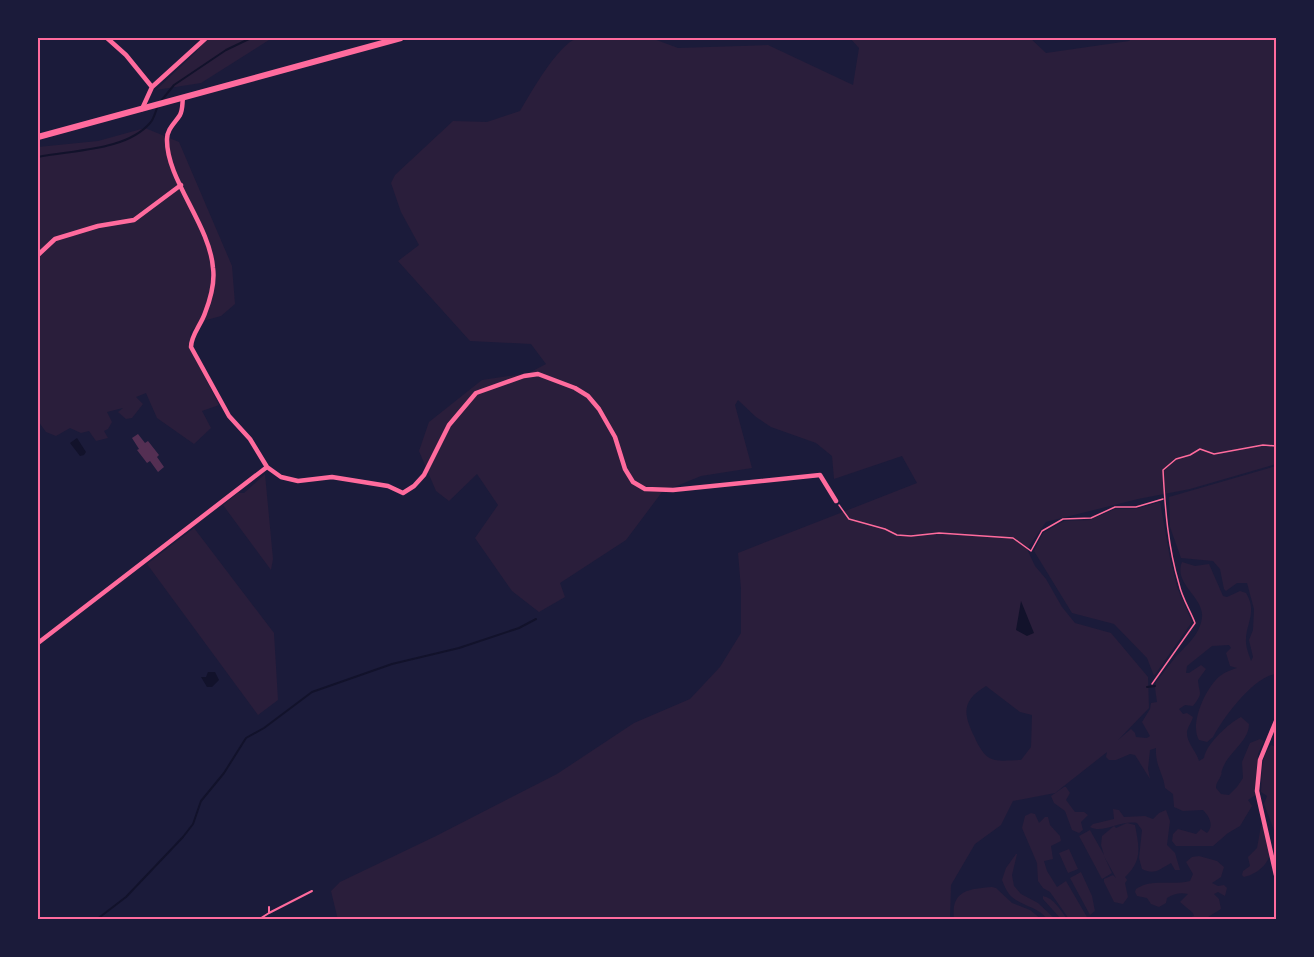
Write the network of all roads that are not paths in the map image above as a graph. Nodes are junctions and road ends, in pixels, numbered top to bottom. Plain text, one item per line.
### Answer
1 (107, 38) edge
2 (206, 38) edge
3 (401, 38) edge
4 (152, 87) junction
5 (183, 98) junction
6 (142, 109) junction
7 (38, 137) edge
8 (181, 185) junction
9 (38, 255) edge
10 (267, 467) junction
11 (836, 501) road end
12 (38, 644) edge
13 (1276, 721) edge
14 (1276, 874) edge
15 (312, 891) dead end
16 (269, 907) dead end
17 (269, 913) junction
18 (258, 920) edge

1 - 4 street
2 - 4 street
3 - 5 main road
4 - 6 street
5 - 6 main road
5 - 8 street
6 - 7 main road
8 - 9 street
8 - 10 street
10 - 11 street
10 - 12 street
13 - 14 street
15 - 17 lane
16 - 17 lane
17 - 18 lane

